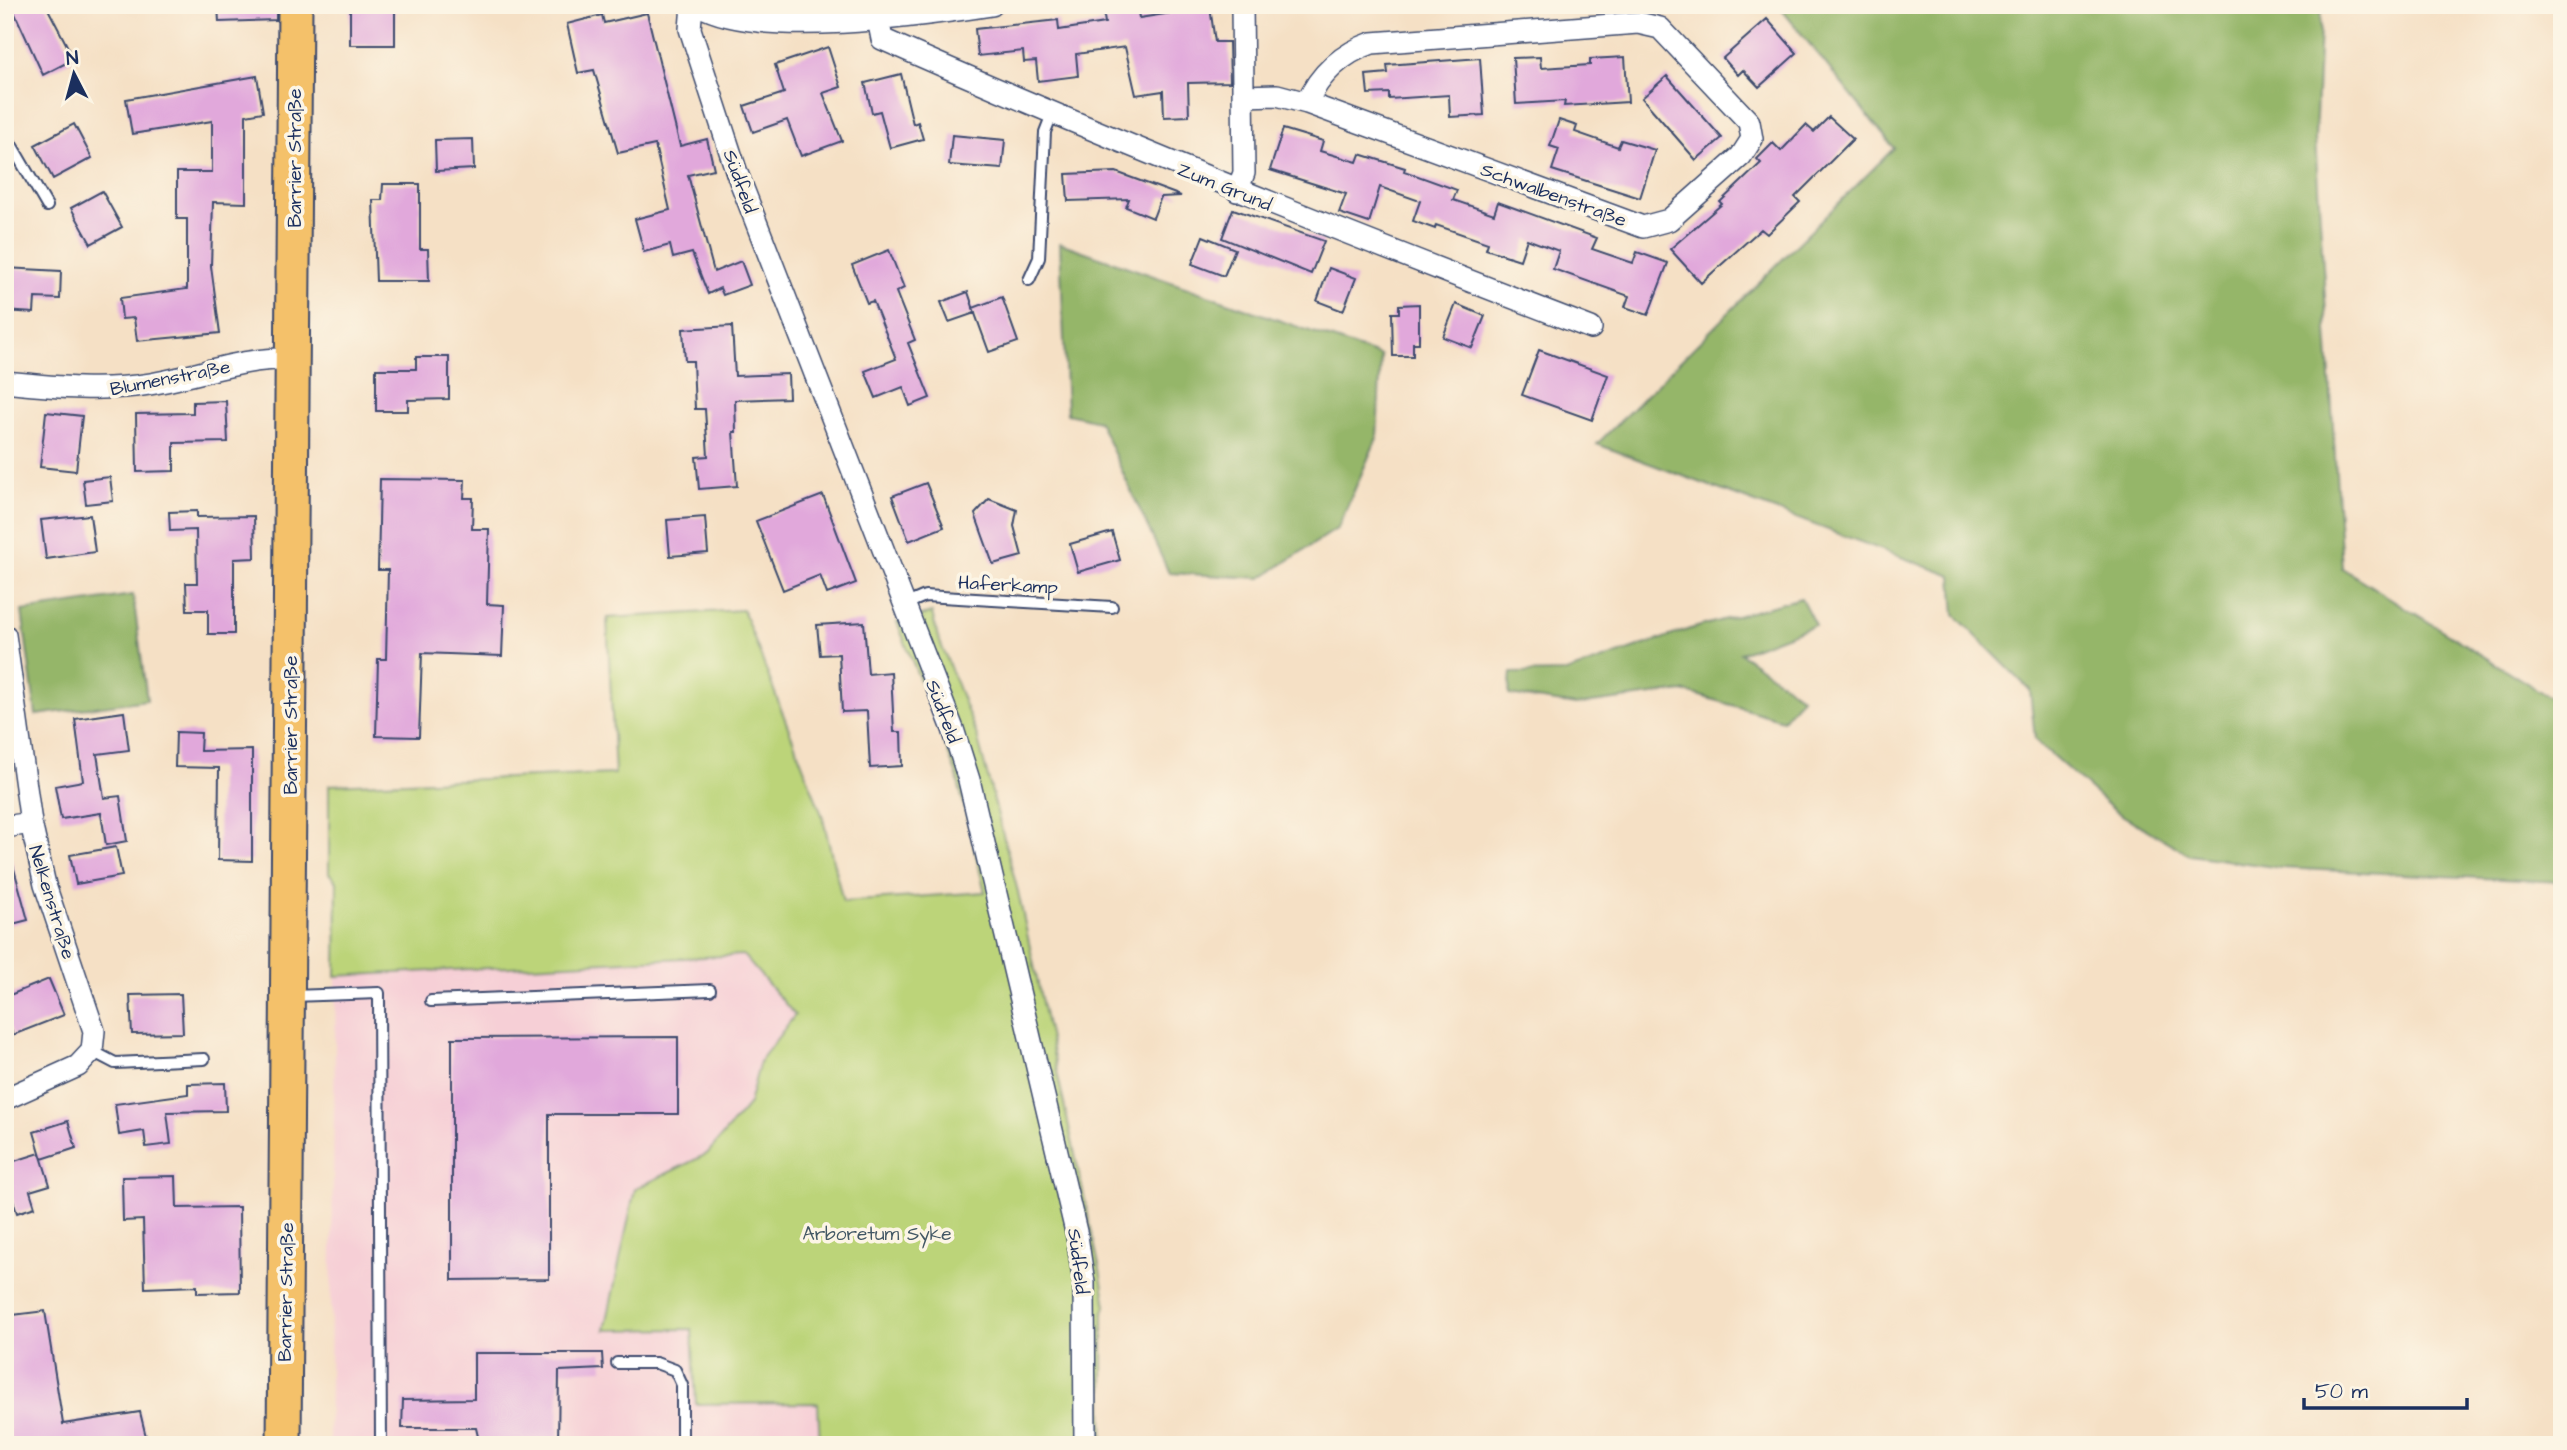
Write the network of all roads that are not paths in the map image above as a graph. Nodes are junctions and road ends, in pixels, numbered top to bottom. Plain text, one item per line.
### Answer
1 (295, 5) edge
2 (692, 5) edge
3 (699, 5) edge
4 (992, 5) edge
5 (1242, 5) edge
6 (822, 14) edge
7 (878, 19) junction
8 (1243, 96) junction
9 (1307, 103) junction
10 (1052, 114) junction
11 (5, 134) edge
12 (1237, 191) junction
13 (47, 206) dead end
14 (1029, 281) dead end
15 (1591, 328) dead end
16 (293, 359) junction
17 (5, 382) edge
18 (903, 605) junction
19 (1112, 607) dead end
20 (5, 638) edge
21 (31, 822) junction
22 (5, 827) edge
23 (710, 990) dead end
24 (287, 996) junction
25 (431, 1001) dead end
26 (92, 1051) junction
27 (204, 1059) dead end
28 (5, 1099) edge
29 (617, 1363) dead end
30 (284, 1445) edge
31 (381, 1445) edge
32 (682, 1445) edge
33 (1085, 1445) edge

1 - 16 main road, Barrier Straße
2 - 18 street, Südfeld
3 - 6 street
4 - 7 street
5 - 8 street
6 - 7 street
7 - 10 street, Zum Grund
8 - 9 street, Schwalbenstraße
8 - 12 street
9 - 9 street, Schwalbenstraße
10 - 12 street, Zum Grund
10 - 14 lane
11 - 13 lane
12 - 15 street, Zum Grund
16 - 17 street, Blumenstraße
16 - 24 main road, Barrier Straße
18 - 19 lane, Haferkamp
18 - 33 street, Südfeld
20 - 21 street, Nelkenstraße
21 - 22 street
21 - 26 street, Nelkenstraße
23 - 25 lane
24 - 30 main road, Barrier Straße
24 - 31 lane
26 - 27 lane
26 - 28 street
29 - 32 lane

